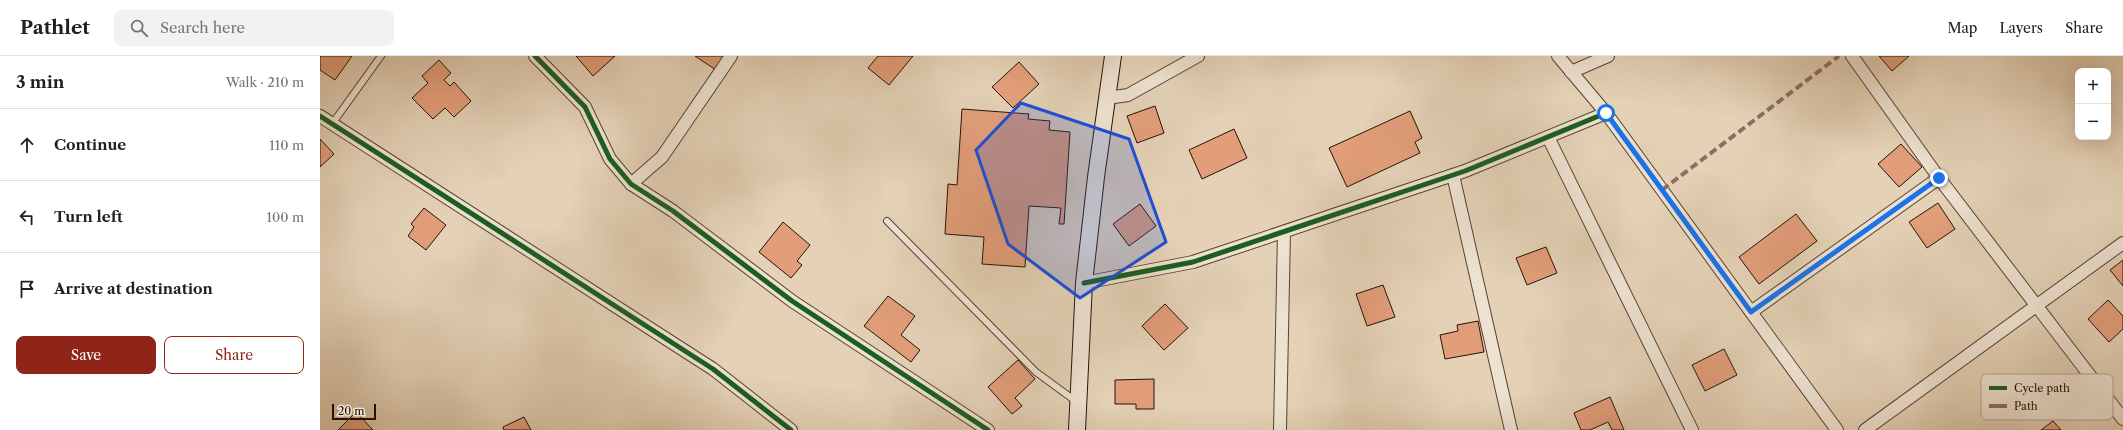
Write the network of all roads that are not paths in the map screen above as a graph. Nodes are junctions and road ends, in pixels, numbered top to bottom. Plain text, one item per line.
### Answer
1 (381, 56) edge
2 (535, 56) edge
3 (731, 56) edge
4 (1113, 56) edge
5 (1198, 56) edge
6 (1558, 56) edge
7 (1608, 56) edge
8 (1852, 56) edge
9 (1571, 72) junction
10 (1107, 98) junction
11 (1606, 113) junction
12 (320, 116) edge
13 (332, 124) junction
14 (1548, 137) junction
15 (1453, 175) junction
16 (1939, 178) junction
17 (632, 184) junction
18 (887, 221) dead end
19 (1284, 232) junction
20 (2123, 244) edge
21 (1084, 283) junction
22 (2037, 307) junction
23 (1751, 312) junction
24 (2088, 374) edge
25 (1078, 402) junction
26 (2113, 407) edge
27 (2123, 420) edge
28 (791, 430) edge
29 (988, 430) edge
30 (1077, 430) edge
31 (1280, 430) edge
32 (1510, 430) edge
33 (1692, 430) edge
34 (1837, 430) edge
35 (1865, 430) edge

1 - 13 lane
2 - 17 street
3 - 17 street
4 - 10 street
5 - 10 street
6 - 9 street
7 - 9 street
8 - 16 street
9 - 11 street
10 - 21 street
11 - 14 street
11 - 23 street
12 - 13 street
13 - 28 street
14 - 15 street
14 - 33 street
15 - 19 street
15 - 32 street
16 - 22 street
16 - 23 street
17 - 29 street
18 - 25 lane
19 - 21 street
19 - 31 street
20 - 22 street
21 - 25 street
22 - 24 street
22 - 35 street
23 - 34 street
25 - 30 street
26 - 27 street

